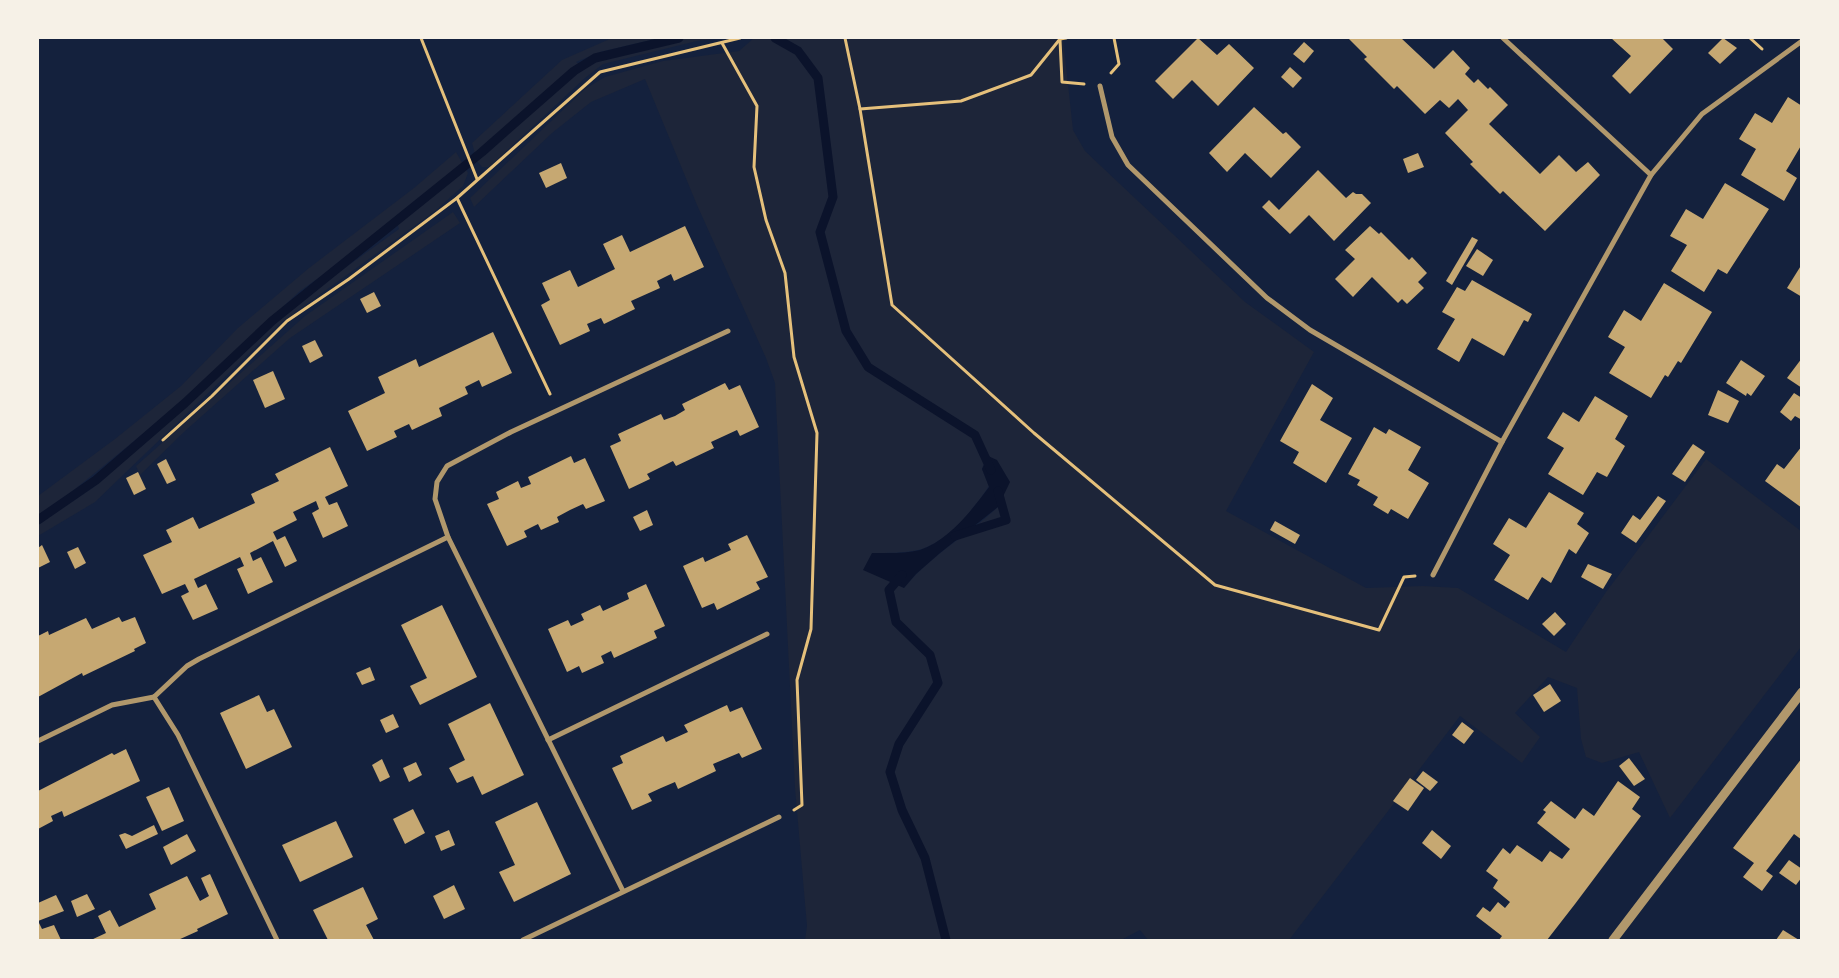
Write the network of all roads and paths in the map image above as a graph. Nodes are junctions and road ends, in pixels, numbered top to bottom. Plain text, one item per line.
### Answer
1 (421, 38) edge
2 (740, 38) edge
3 (845, 38) edge
4 (1066, 38) edge
5 (1114, 38) edge
6 (1503, 38) edge
7 (1060, 39) junction
8 (1802, 41) edge
9 (722, 43) junction
10 (1120, 64) dead end
11 (1100, 86) joint
12 (860, 109) junction
13 (1651, 175) junction
14 (477, 179) junction
15 (458, 198) junction
16 (728, 331) dead end
17 (558, 411) junction
18 (162, 440) dead end
19 (1502, 442) junction
20 (448, 537) junction
21 (1433, 575) joint
22 (767, 634) dead end
23 (1802, 692) edge
24 (154, 697) junction
25 (548, 740) junction
26 (38, 741) edge
27 (802, 805) dead end
28 (779, 817) dead end
29 (623, 892) junction
30 (276, 940) edge
31 (523, 940) edge
32 (1613, 940) edge

1 - 14 path
2 - 9 path
3 - 12 path
4 - 7 path
5 - 10 path
6 - 13 street
7 - 11 path
7 - 12 path
8 - 13 street
9 - 14 path
9 - 27 path
11 - 19 street
12 - 21 path
13 - 19 street
14 - 15 path
15 - 17 path
15 - 18 path
16 - 17 street
17 - 20 street
19 - 21 street
20 - 24 street
20 - 25 street
22 - 25 street
23 - 32 street
24 - 26 street
24 - 30 street
25 - 29 street
28 - 29 street
29 - 31 street

